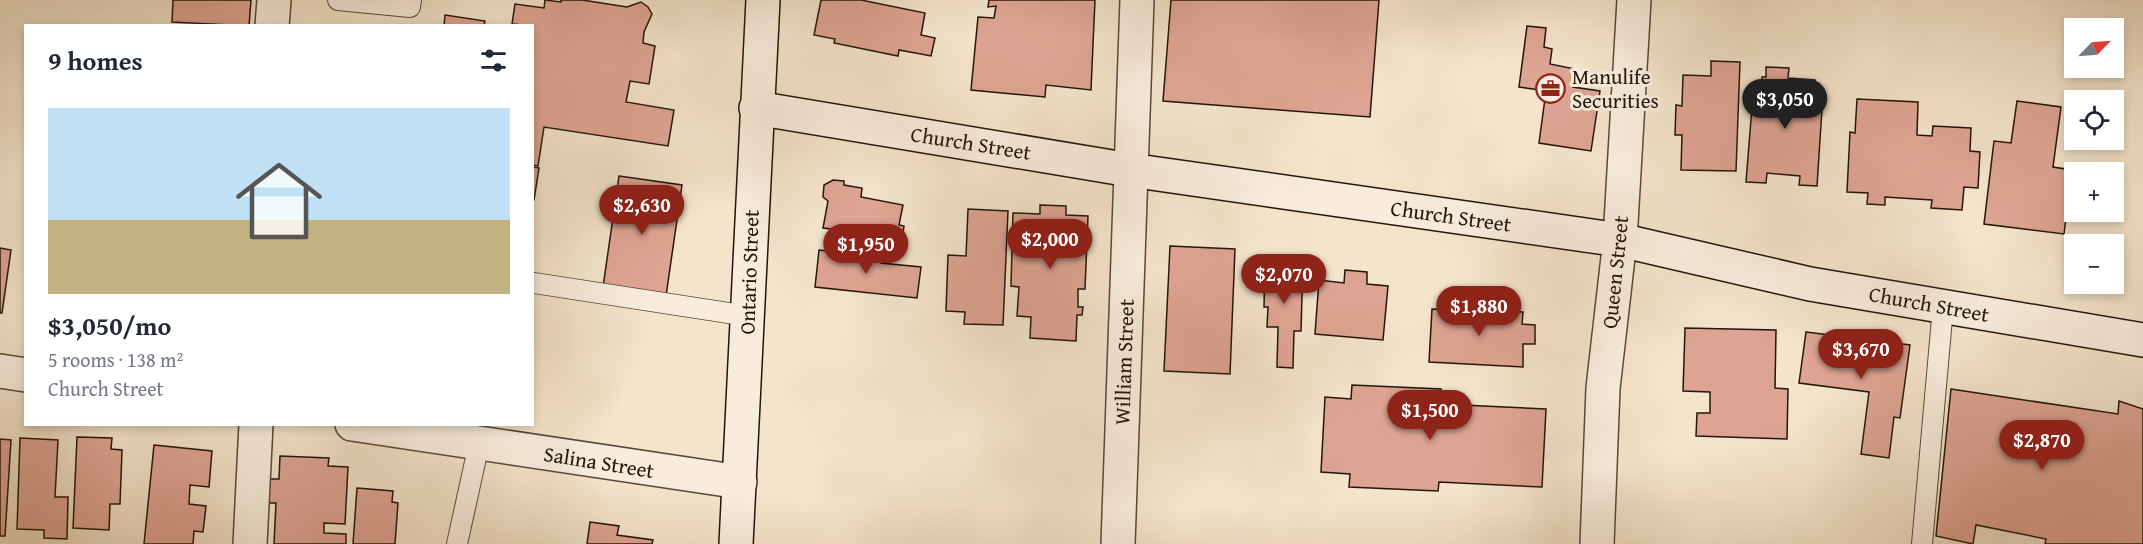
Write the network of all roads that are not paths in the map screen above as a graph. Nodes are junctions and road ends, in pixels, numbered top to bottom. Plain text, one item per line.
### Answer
1 (274, 0) edge
2 (338, 0) edge
3 (411, 0) edge
4 (763, 0) edge
5 (1137, 0) edge
6 (1634, 0) edge
7 (273, 24) edge
8 (756, 108) junction
9 (1131, 170) junction
10 (1620, 240) junction
11 (534, 283) edge
12 (1943, 307) junction
13 (748, 316) junction
14 (2143, 340) edge
15 (0, 371) edge
16 (24, 375) edge
17 (256, 426) edge
18 (365, 426) edge
19 (479, 444) junction
20 (740, 483) junction
21 (250, 544) edge
22 (458, 544) edge
23 (736, 544) edge
24 (1118, 544) edge
25 (1597, 544) edge
26 (1922, 544) edge

1 - 7 street
2 - 3 lane
4 - 8 street, Ontario Street
5 - 9 street, William Street
6 - 10 street, Queen Street
8 - 9 street, Church Street
8 - 13 street, Ontario Street
9 - 10 street, Church Street
9 - 24 street, William Street
10 - 12 street, Church Street
10 - 25 street, Queen Street
11 - 13 lane
12 - 14 street, Church Street
12 - 26 lane
13 - 20 street, Ontario Street
15 - 16 street
17 - 21 street
18 - 19 street, Salina Street
19 - 20 street, Salina Street
19 - 22 lane
20 - 23 street, Ontario Street

